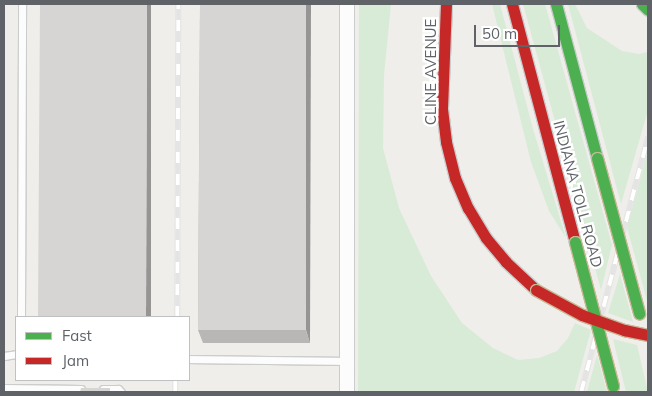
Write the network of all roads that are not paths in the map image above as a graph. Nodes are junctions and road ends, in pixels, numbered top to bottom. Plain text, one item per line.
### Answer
1 (22, 4) edge
2 (347, 4) edge
3 (446, 4) edge
4 (512, 4) edge
5 (556, 4) edge
6 (21, 316) edge
7 (648, 335) edge
8 (648, 351) edge
9 (190, 359) edge
10 (347, 361) junction
11 (4, 388) edge
12 (614, 389) edge
13 (79, 391) edge
14 (121, 392) edge
15 (347, 392) edge

1 - 6 lane
2 - 10 street
3 - 7 highway, CLINE AVENUE, bridge
4 - 12 highway, INDIANA TOLL ROAD, bridge
5 - 8 highway, INDIANA TOLL ROAD, bridge
9 - 10 lane
10 - 15 street
11 - 13 lane
13 - 14 lane

